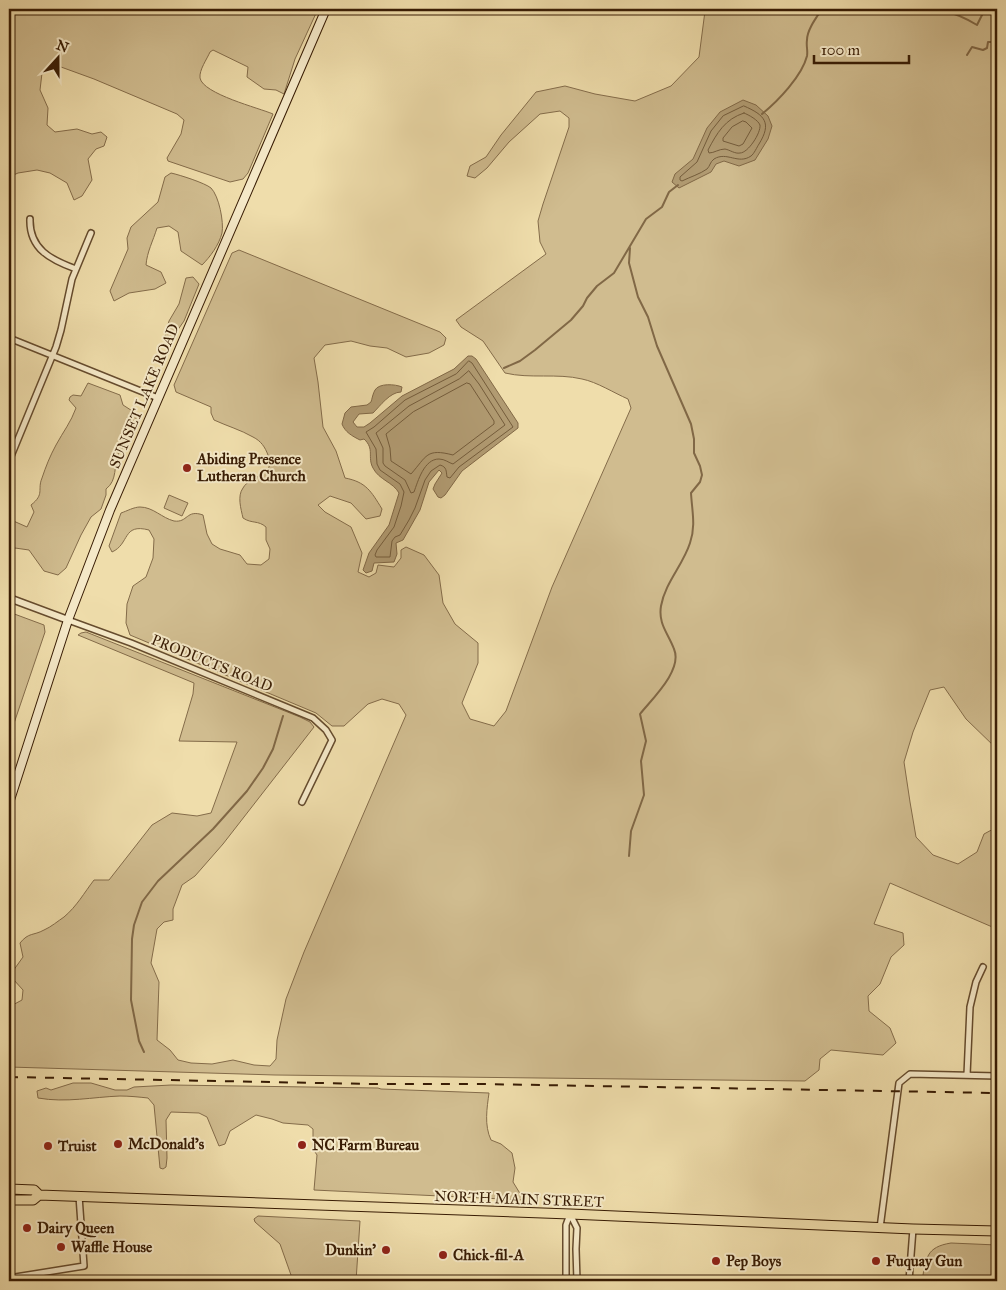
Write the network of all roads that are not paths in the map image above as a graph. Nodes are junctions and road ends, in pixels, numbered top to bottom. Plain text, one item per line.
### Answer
1 (326, 9) edge
2 (30, 219) dead end
3 (91, 233) dead end
4 (76, 269) junction
5 (9, 338) edge
6 (52, 356) junction
7 (158, 398) junction
8 (9, 461) edge
9 (9, 598) edge
10 (68, 620) junction
11 (302, 802) dead end
12 (9, 803) edge
13 (983, 967) dead end
14 (967, 1075) junction
15 (997, 1076) edge
16 (9, 1189) edge
17 (39, 1195) junction
18 (79, 1196) junction
19 (9, 1200) edge
20 (570, 1214) junction
21 (880, 1228) junction
22 (913, 1229) junction
23 (997, 1231) edge
24 (9, 1278) edge
25 (566, 1281) edge
26 (577, 1281) edge
27 (908, 1281) edge

1 - 7 main road, SUNSET LAKE ROAD
2 - 4 street
3 - 4 street
4 - 6 street
5 - 6 street
6 - 7 street
6 - 8 street
7 - 10 main road, SUNSET LAKE ROAD
9 - 10 street, PRODUCTS ROAD
10 - 11 street, PRODUCTS ROAD
10 - 12 main road, SUNSET LAKE ROAD
13 - 14 street
14 - 15 street
14 - 21 street
16 - 17 highway, NORTH MAIN STREET
17 - 18 highway, NORTH MAIN STREET
17 - 19 highway, NORTH MAIN STREET
18 - 20 highway, NORTH MAIN STREET
18 - 24 street
20 - 21 highway, NORTH MAIN STREET
20 - 25 street
20 - 26 street
21 - 22 highway, NORTH MAIN STREET
22 - 23 highway, NORTH MAIN STREET
22 - 27 street

